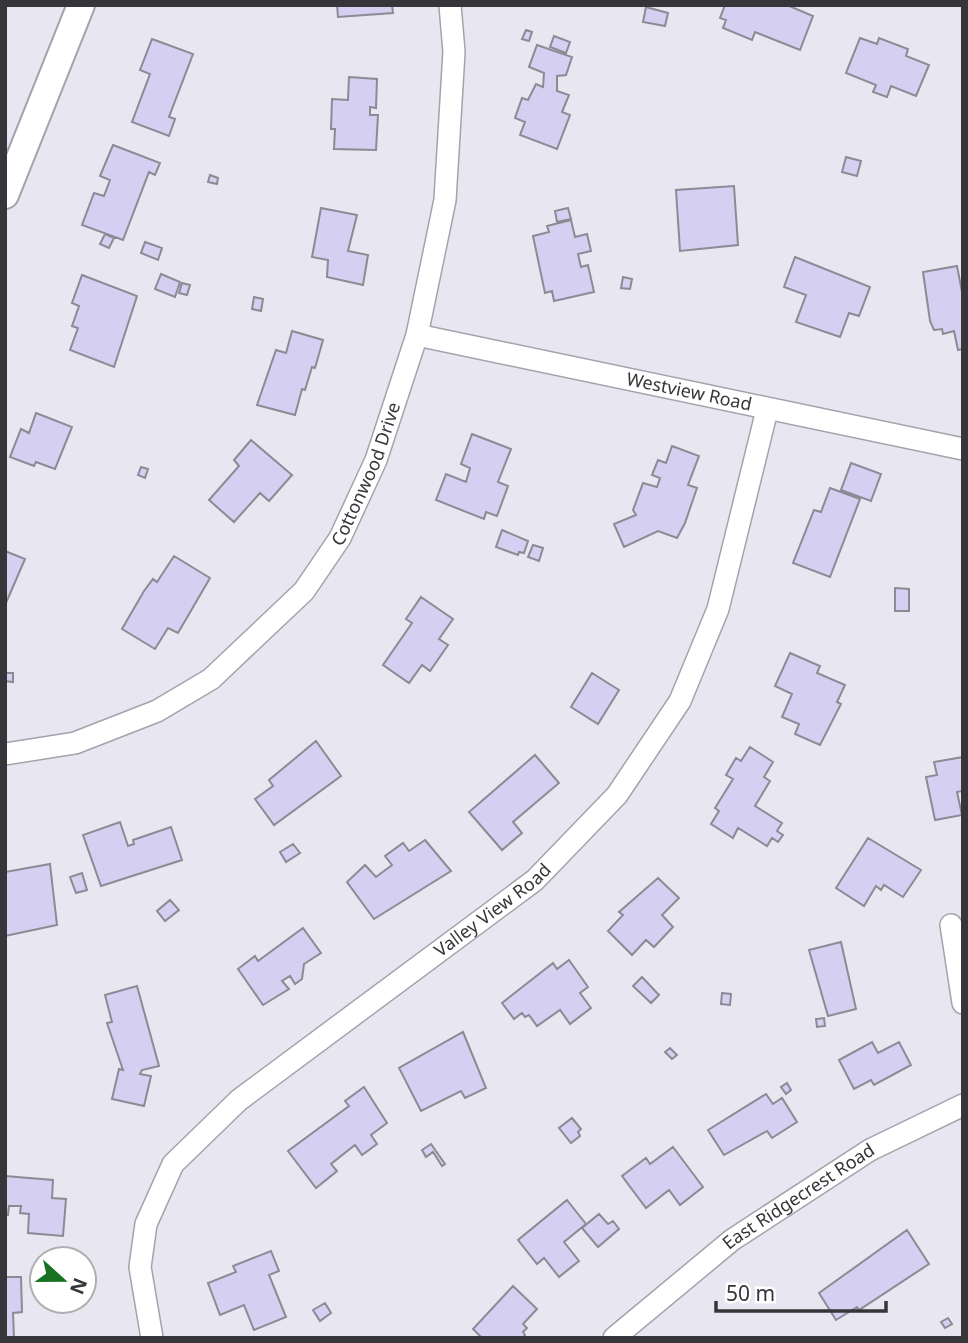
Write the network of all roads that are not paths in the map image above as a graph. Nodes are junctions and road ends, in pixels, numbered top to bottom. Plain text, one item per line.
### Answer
1 (81, 5) edge
2 (450, 5) edge
3 (5, 195) edge
4 (417, 335) junction
5 (767, 410) junction
6 (963, 449) edge
7 (5, 754) edge
8 (951, 925) dead end
9 (963, 1003) edge
10 (963, 1105) edge
11 (152, 1338) edge
12 (614, 1338) edge

1 - 3 street
2 - 4 street, Cottonwood Drive
4 - 5 street, Westview Road
4 - 7 street, Cottonwood Drive
5 - 6 street, Westview Road
5 - 11 street, Valley View Road
8 - 9 street
10 - 12 street, East Ridgecrest Road

